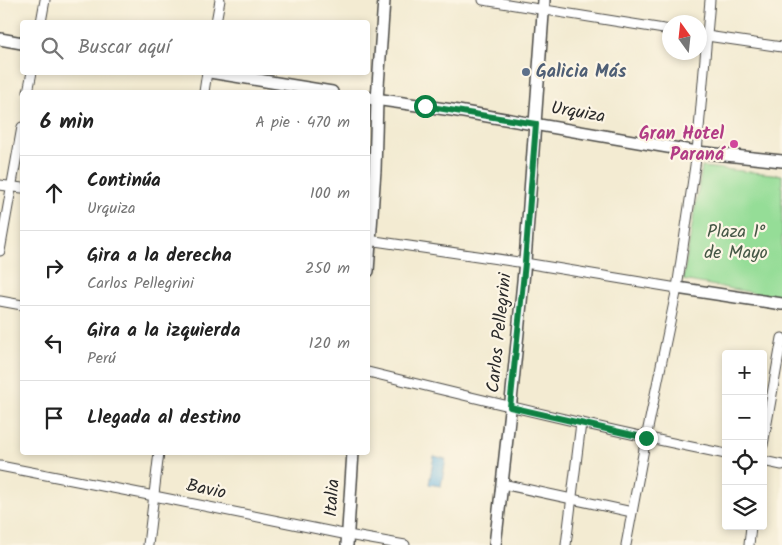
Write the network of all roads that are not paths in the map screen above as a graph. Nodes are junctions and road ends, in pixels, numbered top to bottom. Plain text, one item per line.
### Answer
1 (45, 0) edge
2 (220, 0) edge
3 (384, 0) edge
4 (483, 0) edge
5 (710, 0) edge
6 (544, 5) edge
7 (707, 15) edge
8 (41, 20) edge
9 (216, 20) edge
10 (662, 28) edge
11 (707, 37) edge
12 (0, 40) edge
13 (20, 43) edge
14 (782, 48) edge
15 (702, 60) edge
16 (31, 75) edge
17 (207, 75) edge
18 (227, 75) edge
19 (28, 90) edge
20 (204, 90) edge
21 (320, 90) edge
22 (372, 99) edge
23 (536, 124) junction
24 (20, 139) edge
25 (697, 152) junction
26 (782, 162) edge
27 (0, 185) edge
28 (12, 187) junction
29 (20, 188) edge
30 (370, 227) edge
31 (370, 241) edge
32 (0, 251) edge
33 (525, 263) junction
34 (677, 288) junction
35 (0, 301) edge
36 (782, 304) edge
37 (20, 305) edge
38 (782, 338) edge
39 (370, 372) edge
40 (510, 407) junction
41 (581, 423) junction
42 (646, 438) junction
43 (764, 440) edge
44 (722, 453) edge
45 (159, 455) edge
46 (353, 455) edge
47 (767, 462) edge
48 (782, 465) edge
49 (0, 466) edge
50 (502, 484) junction
51 (154, 496) junction
52 (572, 499) junction
53 (632, 512) junction
54 (751, 530) edge
55 (347, 540) edge
56 (148, 545) edge
57 (406, 545) edge
58 (495, 545) edge
59 (566, 545) edge
60 (626, 545) edge
61 (749, 545) edge

1 - 8 street
2 - 9 street
3 - 22 street
4 - 6 street
5 - 7 street
6 - 10 street
6 - 23 street, Carlos Pellegrini
11 - 14 street
12 - 13 street
15 - 25 street
16 - 19 street
17 - 20 street
18 - 21 street
22 - 23 street, Urquiza
22 - 30 street
23 - 25 street, Urquiza
23 - 33 street, Carlos Pellegrini
24 - 28 street
25 - 26 street, Urquiza
25 - 34 street
27 - 28 street
28 - 29 street
28 - 32 street
31 - 33 street
33 - 34 street
33 - 40 street, Carlos Pellegrini
34 - 36 street
34 - 42 street
35 - 37 street
38 - 43 street
39 - 40 street
40 - 41 street
40 - 50 street, Carlos Pellegrini
41 - 42 street
41 - 52 street
42 - 44 street
42 - 53 street
45 - 51 street
46 - 55 street, Italia
47 - 48 street
49 - 51 street, Bavio
50 - 52 street
50 - 58 street, Carlos Pellegrini
51 - 55 street, Bavio
51 - 56 street
52 - 53 street
52 - 59 street
53 - 60 street
54 - 61 street
55 - 57 street, Bavio

